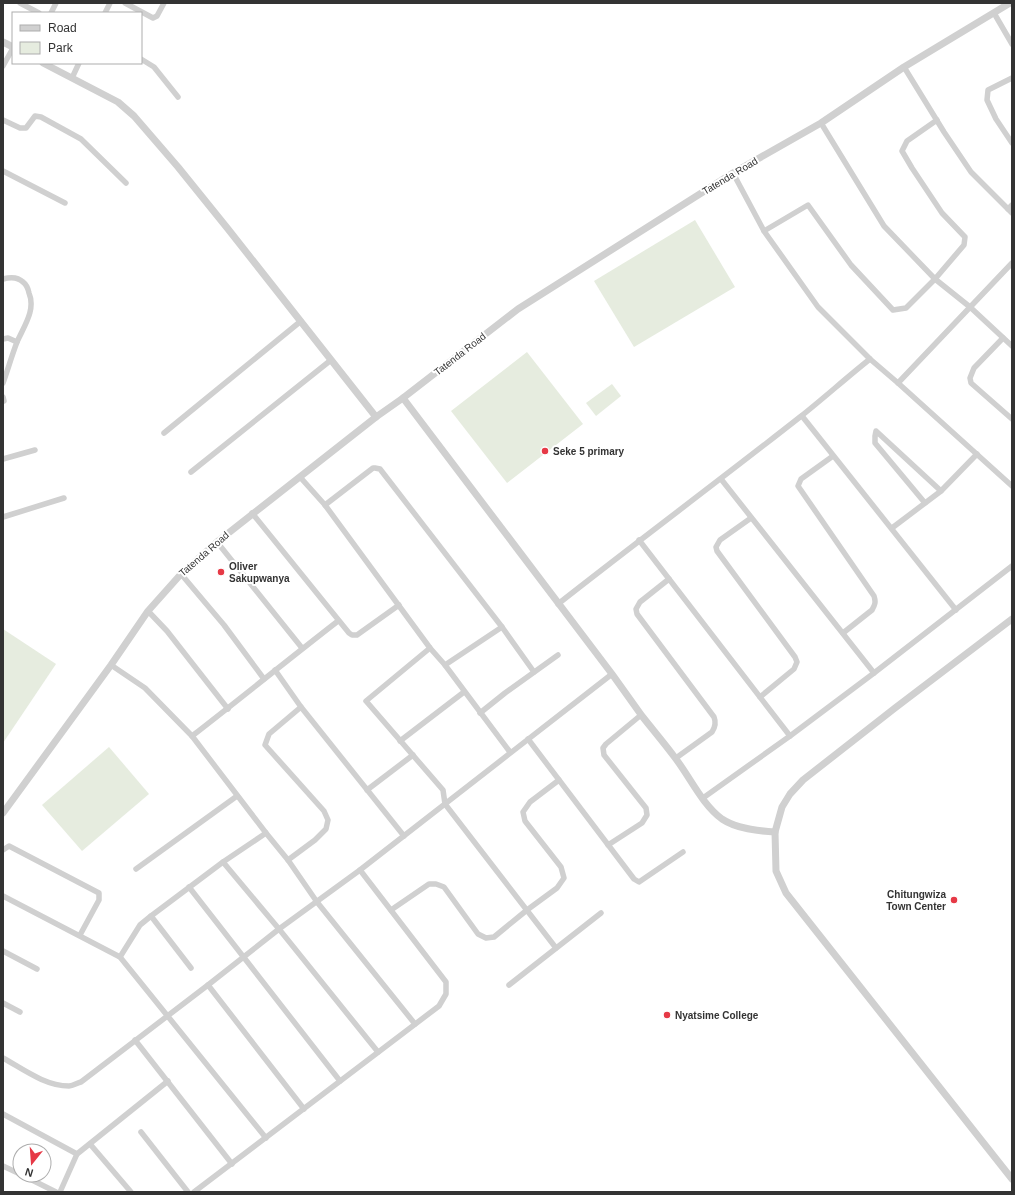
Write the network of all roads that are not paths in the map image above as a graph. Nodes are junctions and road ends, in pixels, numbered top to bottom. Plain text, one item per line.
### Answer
1 (20, 3) edge
2 (56, 3) edge
3 (110, 3) edge
4 (125, 3) edge
5 (164, 3) edge
6 (1010, 3) edge
7 (37, 12) edge
8 (52, 12) edge
9 (106, 12) edge
10 (142, 12) edge
11 (142, 12) edge
12 (994, 14) junction
13 (3, 42) edge
14 (1012, 44) edge
15 (12, 46) edge
16 (12, 49) edge
17 (142, 60) edge
18 (45, 64) edge
19 (79, 64) edge
20 (3, 66) edge
21 (904, 68) junction
22 (72, 78) junction
23 (1012, 78) edge
24 (178, 96) dead end
25 (3, 120) edge
26 (937, 120) junction
27 (821, 123) junction
28 (1012, 143) edge
29 (3, 171) edge
30 (733, 173) junction
31 (126, 183) dead end
32 (65, 202) dead end
33 (1011, 209) edge
34 (764, 231) junction
35 (1012, 263) edge
36 (3, 279) edge
37 (935, 279) junction
38 (970, 307) junction
39 (302, 321) junction
40 (1004, 338) junction
41 (3, 339) edge
42 (17, 342) junction
43 (1012, 346) edge
44 (870, 359) junction
45 (331, 360) junction
46 (3, 383) edge
47 (898, 383) junction
48 (3, 397) edge
49 (403, 398) junction
50 (3, 401) edge
51 (802, 416) junction
52 (376, 417) junction
53 (1012, 419) edge
54 (164, 433) dead end
55 (35, 450) dead end
56 (976, 454) junction
57 (833, 456) junction
58 (3, 459) edge
59 (191, 472) dead end
60 (300, 477) junction
61 (721, 479) junction
62 (1012, 486) edge
63 (941, 491) junction
64 (64, 498) dead end
65 (925, 503) junction
66 (325, 505) junction
67 (252, 514) junction
68 (3, 517) edge
69 (751, 518) junction
70 (892, 528) junction
71 (639, 540) junction
72 (217, 542) junction
73 (1012, 566) edge
74 (181, 574) junction
75 (669, 579) junction
76 (558, 604) junction
77 (399, 605) junction
78 (956, 610) junction
79 (148, 612) junction
80 (1012, 619) edge
81 (338, 621) junction
82 (502, 627) junction
83 (843, 633) junction
84 (302, 648) junction
85 (430, 648) junction
86 (558, 655) dead end
87 (111, 664) junction
88 (444, 665) junction
89 (275, 670) junction
90 (534, 672) junction
91 (874, 673) junction
92 (612, 674) junction
93 (264, 679) junction
94 (464, 692) junction
95 (760, 697) junction
96 (301, 707) junction
97 (228, 709) junction
98 (480, 713) junction
99 (642, 715) junction
100 (192, 736) junction
101 (790, 736) junction
102 (528, 739) junction
103 (400, 741) junction
104 (510, 752) junction
105 (412, 755) junction
106 (676, 758) junction
107 (559, 780) junction
108 (366, 790) junction
109 (237, 796) junction
110 (703, 798) junction
111 (444, 804) junction
112 (3, 813) edge
113 (775, 832) junction
114 (266, 833) junction
115 (404, 836) junction
116 (608, 845) junction
117 (3, 850) edge
118 (683, 852) dead end
119 (288, 860) junction
120 (223, 862) junction
121 (136, 869) dead end
122 (360, 870) junction
123 (189, 887) junction
124 (3, 896) edge
125 (318, 902) junction
126 (391, 910) junction
127 (527, 910) junction
128 (601, 912) dead end
129 (151, 916) junction
130 (279, 929) junction
131 (80, 935) junction
132 (556, 948) junction
133 (3, 951) edge
134 (244, 956) junction
135 (120, 957) junction
136 (191, 968) dead end
137 (37, 969) dead end
138 (208, 985) junction
139 (509, 985) dead end
140 (3, 1003) edge
141 (20, 1012) dead end
142 (168, 1015) junction
143 (415, 1024) junction
144 (135, 1040) junction
145 (378, 1052) junction
146 (3, 1058) edge
147 (168, 1081) junction
148 (340, 1081) junction
149 (304, 1109) junction
150 (3, 1114) edge
151 (141, 1132) dead end
152 (266, 1138) junction
153 (90, 1144) junction
154 (77, 1154) junction
155 (232, 1164) junction
156 (3, 1166) edge
157 (12, 1170) edge
158 (1012, 1179) edge
159 (37, 1183) edge
160 (56, 1192) edge
161 (60, 1192) edge
162 (131, 1192) edge
163 (188, 1192) edge
164 (194, 1192) edge

1 - 7 street
2 - 8 street
3 - 9 street
4 - 10 street
5 - 11 street
6 - 12 street, Tatenda Road
12 - 14 street
12 - 21 street, Tatenda Road
13 - 15 street
16 - 20 street
17 - 24 street
18 - 22 street
19 - 22 street
21 - 26 street
21 - 27 street, Tatenda Road
22 - 39 street
23 - 28 street
25 - 31 street
26 - 33 street
26 - 37 street
27 - 30 street, Tatenda Road
27 - 37 street
29 - 32 street
30 - 34 street
30 - 49 street, Tatenda Road
34 - 37 street
34 - 44 street
35 - 38 street
36 - 42 street
37 - 38 street
38 - 40 street
38 - 47 street
39 - 45 street
39 - 54 street
40 - 43 street
40 - 53 street
41 - 42 street
42 - 46 street
44 - 47 street
44 - 51 street
45 - 52 street
45 - 59 street
47 - 56 street
48 - 50 street
49 - 52 street, Tatenda Road
49 - 76 street
51 - 57 street
51 - 61 street
52 - 60 street, Tatenda Road
55 - 58 street
56 - 62 street
56 - 63 street
57 - 70 street
57 - 83 street
60 - 66 street
60 - 67 street, Tatenda Road
61 - 69 street
61 - 71 street
63 - 65 street
63 - 65 street
64 - 68 street
65 - 70 street
66 - 77 street
66 - 82 street
67 - 72 street, Tatenda Road
67 - 81 street
69 - 83 street
69 - 95 street
70 - 78 street
71 - 75 street
71 - 76 street
72 - 74 street, Tatenda Road
72 - 84 street
73 - 78 street
74 - 79 street, Tatenda Road
74 - 93 street
75 - 95 street
75 - 106 street
76 - 92 street
77 - 81 street
77 - 85 street
78 - 91 street
79 - 87 street, Tatenda Road
79 - 97 street
80 - 113 street
81 - 84 street
82 - 88 street
82 - 90 street
83 - 91 street
84 - 89 street
85 - 88 street
85 - 103 street
86 - 90 street
87 - 100 street
87 - 112 street, Tatenda Road
88 - 94 street
89 - 93 street
89 - 96 street
90 - 98 street
91 - 101 street
92 - 99 street
92 - 102 street
93 - 97 street
94 - 98 street
94 - 103 street
95 - 101 street
96 - 108 street
96 - 119 street
97 - 100 street
98 - 104 street
99 - 106 street
99 - 116 street
100 - 109 street
101 - 110 street
102 - 104 street
102 - 107 street
103 - 105 street
104 - 111 street
105 - 108 street
105 - 111 street
106 - 110 street
107 - 116 street
107 - 127 street
108 - 115 street
109 - 114 street
109 - 121 street
110 - 113 street
111 - 115 street
111 - 127 street
113 - 158 street
114 - 119 street
114 - 120 street
115 - 122 street
116 - 118 street
117 - 131 street
119 - 125 street
120 - 123 street
120 - 130 street
122 - 125 street
122 - 126 street
123 - 129 street
123 - 134 street
124 - 131 street
125 - 130 street
125 - 143 street
126 - 127 street
126 - 143 street
127 - 132 street
128 - 132 street
129 - 135 street
129 - 136 street
130 - 134 street
130 - 145 street
131 - 135 street
132 - 139 street
133 - 137 street
134 - 138 street
134 - 148 street
135 - 142 street
138 - 142 street
138 - 149 street
140 - 141 street
142 - 144 street
142 - 152 street
143 - 145 street
144 - 146 street
144 - 147 street
145 - 148 street
147 - 153 street
147 - 155 street
148 - 149 street
149 - 152 street
150 - 154 street
151 - 163 street
152 - 155 street
153 - 154 street
153 - 162 street
154 - 161 street
155 - 164 street
156 - 157 street
159 - 160 street

